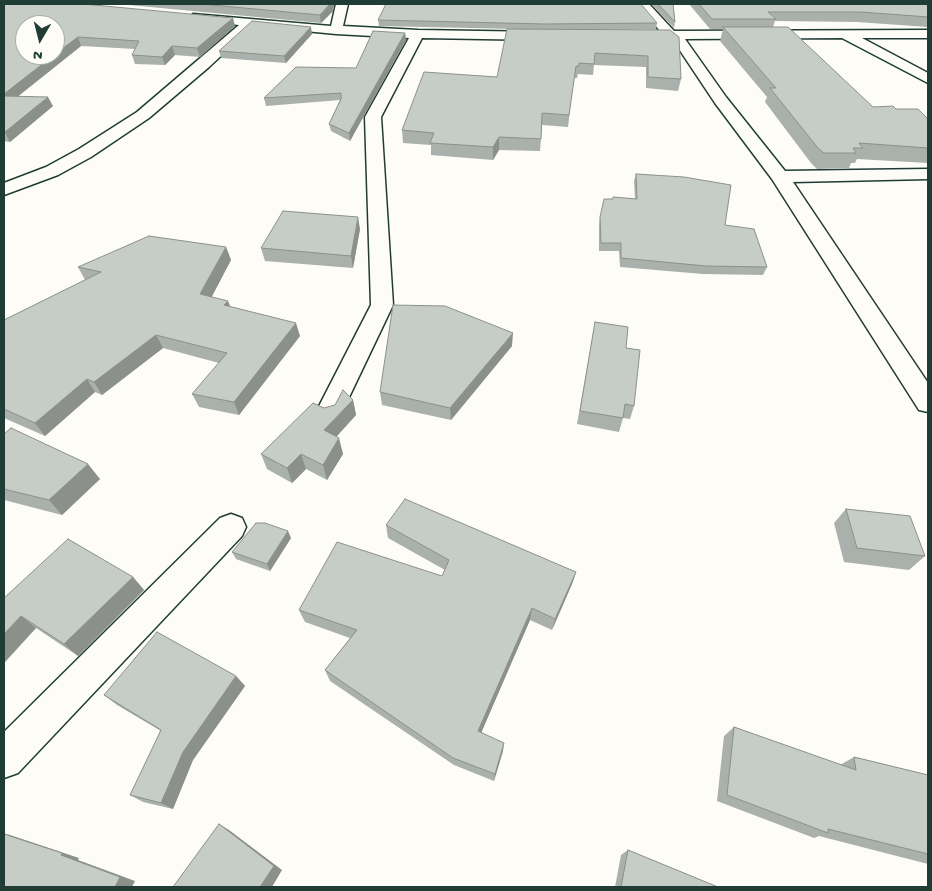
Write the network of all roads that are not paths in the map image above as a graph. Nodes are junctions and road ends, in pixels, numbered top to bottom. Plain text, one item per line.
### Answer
1 (342, 4) edge
2 (643, 4) edge
3 (182, 15) edge
4 (250, 22) junction
5 (336, 30) junction
6 (418, 34) junction
7 (843, 34) junction
8 (928, 34) edge
9 (621, 35) edge
10 (670, 35) junction
11 (552, 36) edge
12 (928, 79) edge
13 (928, 174) edge
14 (780, 177) junction
15 (4, 189) edge
16 (928, 403) edge
17 (329, 412) edge
18 (231, 527) dead end
19 (4, 759) edge

1 - 5 street
2 - 10 street
3 - 4 street
4 - 5 street
4 - 15 street
5 - 6 street
6 - 11 street
6 - 17 street
7 - 8 street
7 - 10 street
7 - 12 street
9 - 10 street
10 - 14 street
13 - 14 street
14 - 16 street
18 - 19 street

